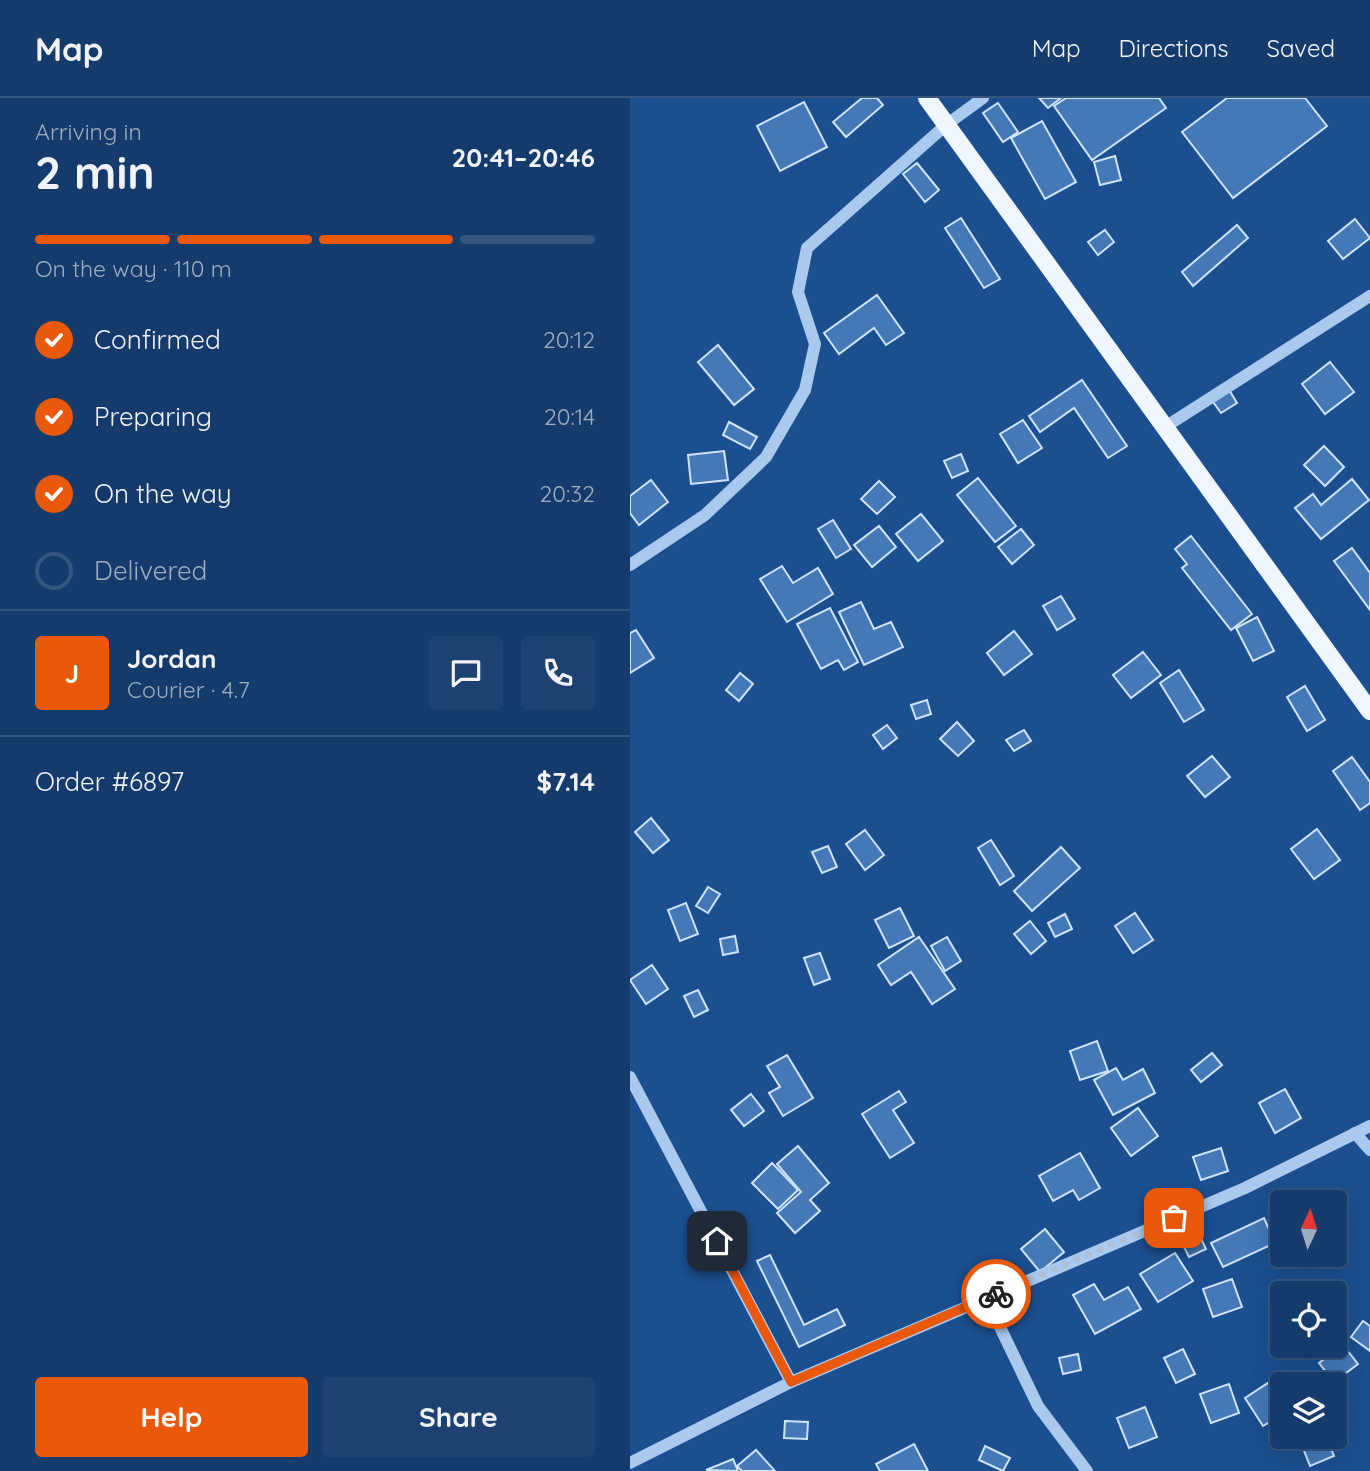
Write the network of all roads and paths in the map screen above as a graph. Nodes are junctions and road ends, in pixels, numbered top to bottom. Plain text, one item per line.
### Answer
1 (927, 98) edge
2 (983, 98) edge
3 (946, 125) junction
4 (1370, 296) edge
5 (1165, 427) junction
6 (630, 565) edge
7 (1370, 711) edge
8 (630, 1077) edge
9 (1370, 1126) edge
10 (1355, 1133) junction
11 (1370, 1150) edge
12 (986, 1298) junction
13 (791, 1382) junction
14 (630, 1463) edge
15 (1087, 1471) edge

1 - 3 main road
2 - 3 street
3 - 5 main road
3 - 6 street
4 - 5 street
5 - 7 main road
8 - 13 street
9 - 10 street
10 - 11 street
10 - 12 street
12 - 13 street
12 - 15 street
13 - 14 street

